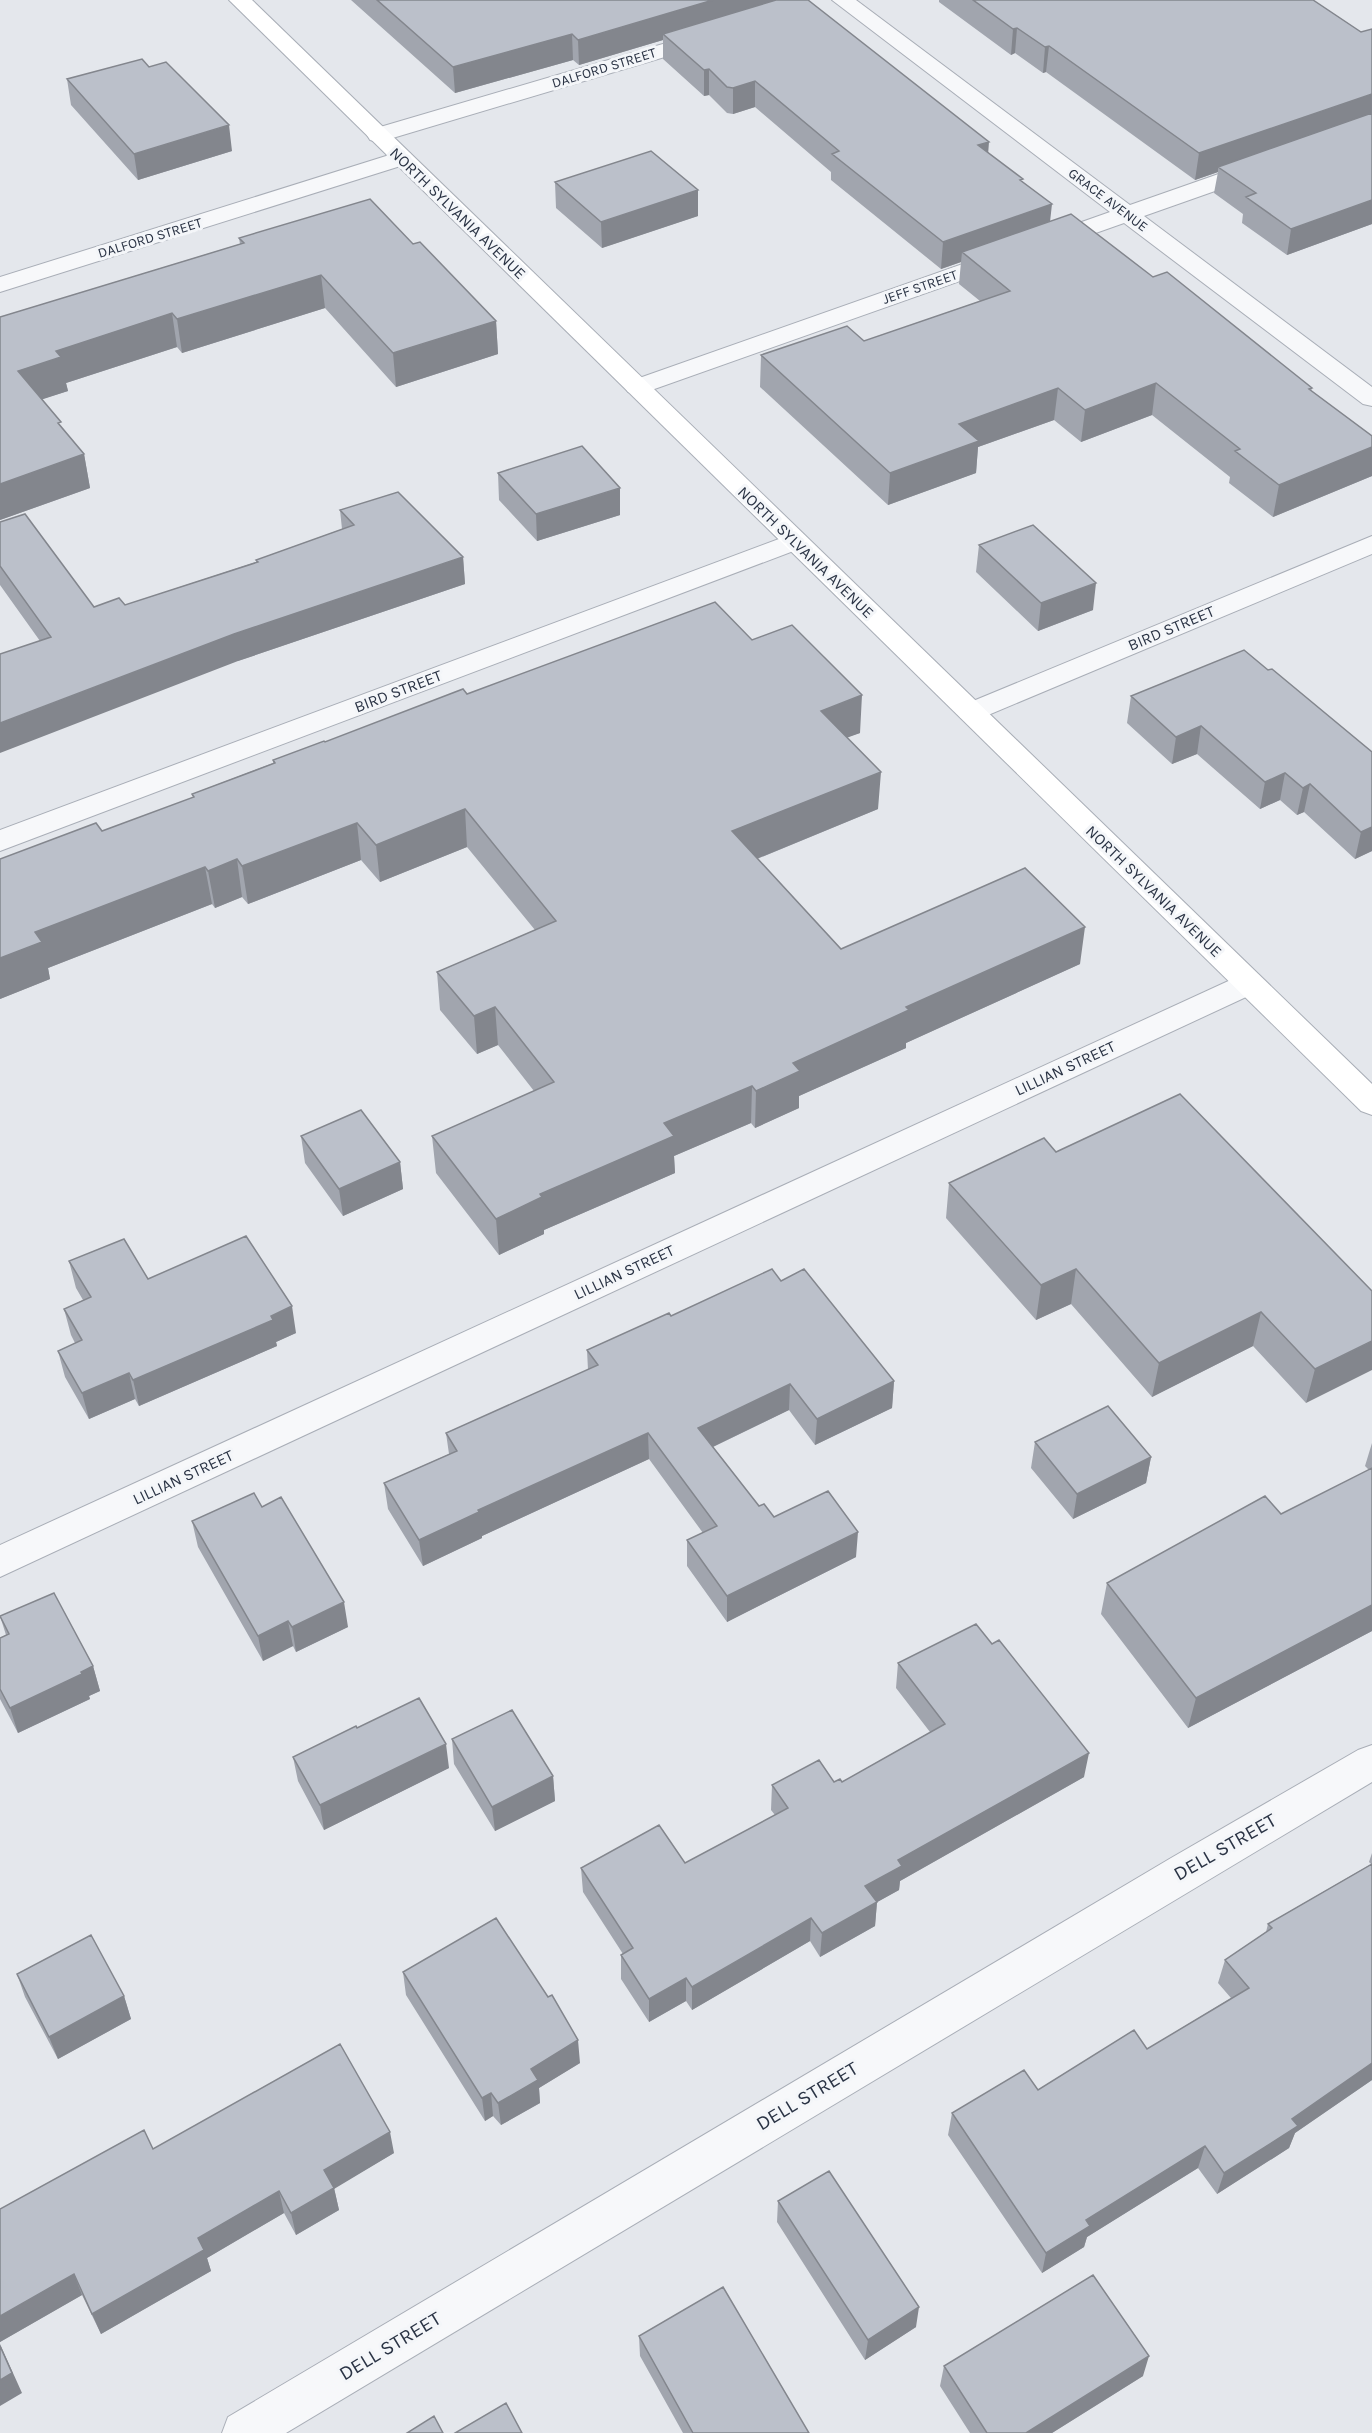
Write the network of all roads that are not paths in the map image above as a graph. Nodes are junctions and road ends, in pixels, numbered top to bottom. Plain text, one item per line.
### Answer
1 (240, 0) edge
2 (843, 0) edge
3 (727, 30) edge
4 (378, 135) junction
5 (402, 158) junction
6 (1283, 159) edge
7 (1127, 214) junction
8 (0, 285) edge
9 (637, 387) junction
10 (1372, 399) edge
11 (795, 541) junction
12 (1372, 543) edge
13 (971, 712) junction
14 (0, 841) edge
15 (1248, 983) junction
16 (1372, 1103) edge
17 (0, 1562) edge
18 (1372, 1762) edge
19 (244, 2433) edge

1 - 4 main road, NORTH SYLVANIA AVENUE
2 - 7 street, GRACE AVENUE
3 - 4 street, DALFORD STREET
4 - 5 main road, NORTH SYLVANIA AVENUE
5 - 8 street, DALFORD STREET
5 - 9 main road, NORTH SYLVANIA AVENUE
6 - 7 street, JEFF STREET
7 - 9 street, JEFF STREET
7 - 10 street, GRACE AVENUE
9 - 11 main road, NORTH SYLVANIA AVENUE
11 - 13 main road, NORTH SYLVANIA AVENUE
11 - 14 street, BIRD STREET
12 - 13 street, BIRD STREET
13 - 15 main road, NORTH SYLVANIA AVENUE
15 - 16 main road, NORTH SYLVANIA AVENUE
15 - 17 street, LILLIAN STREET
18 - 19 street, DELL STREET

